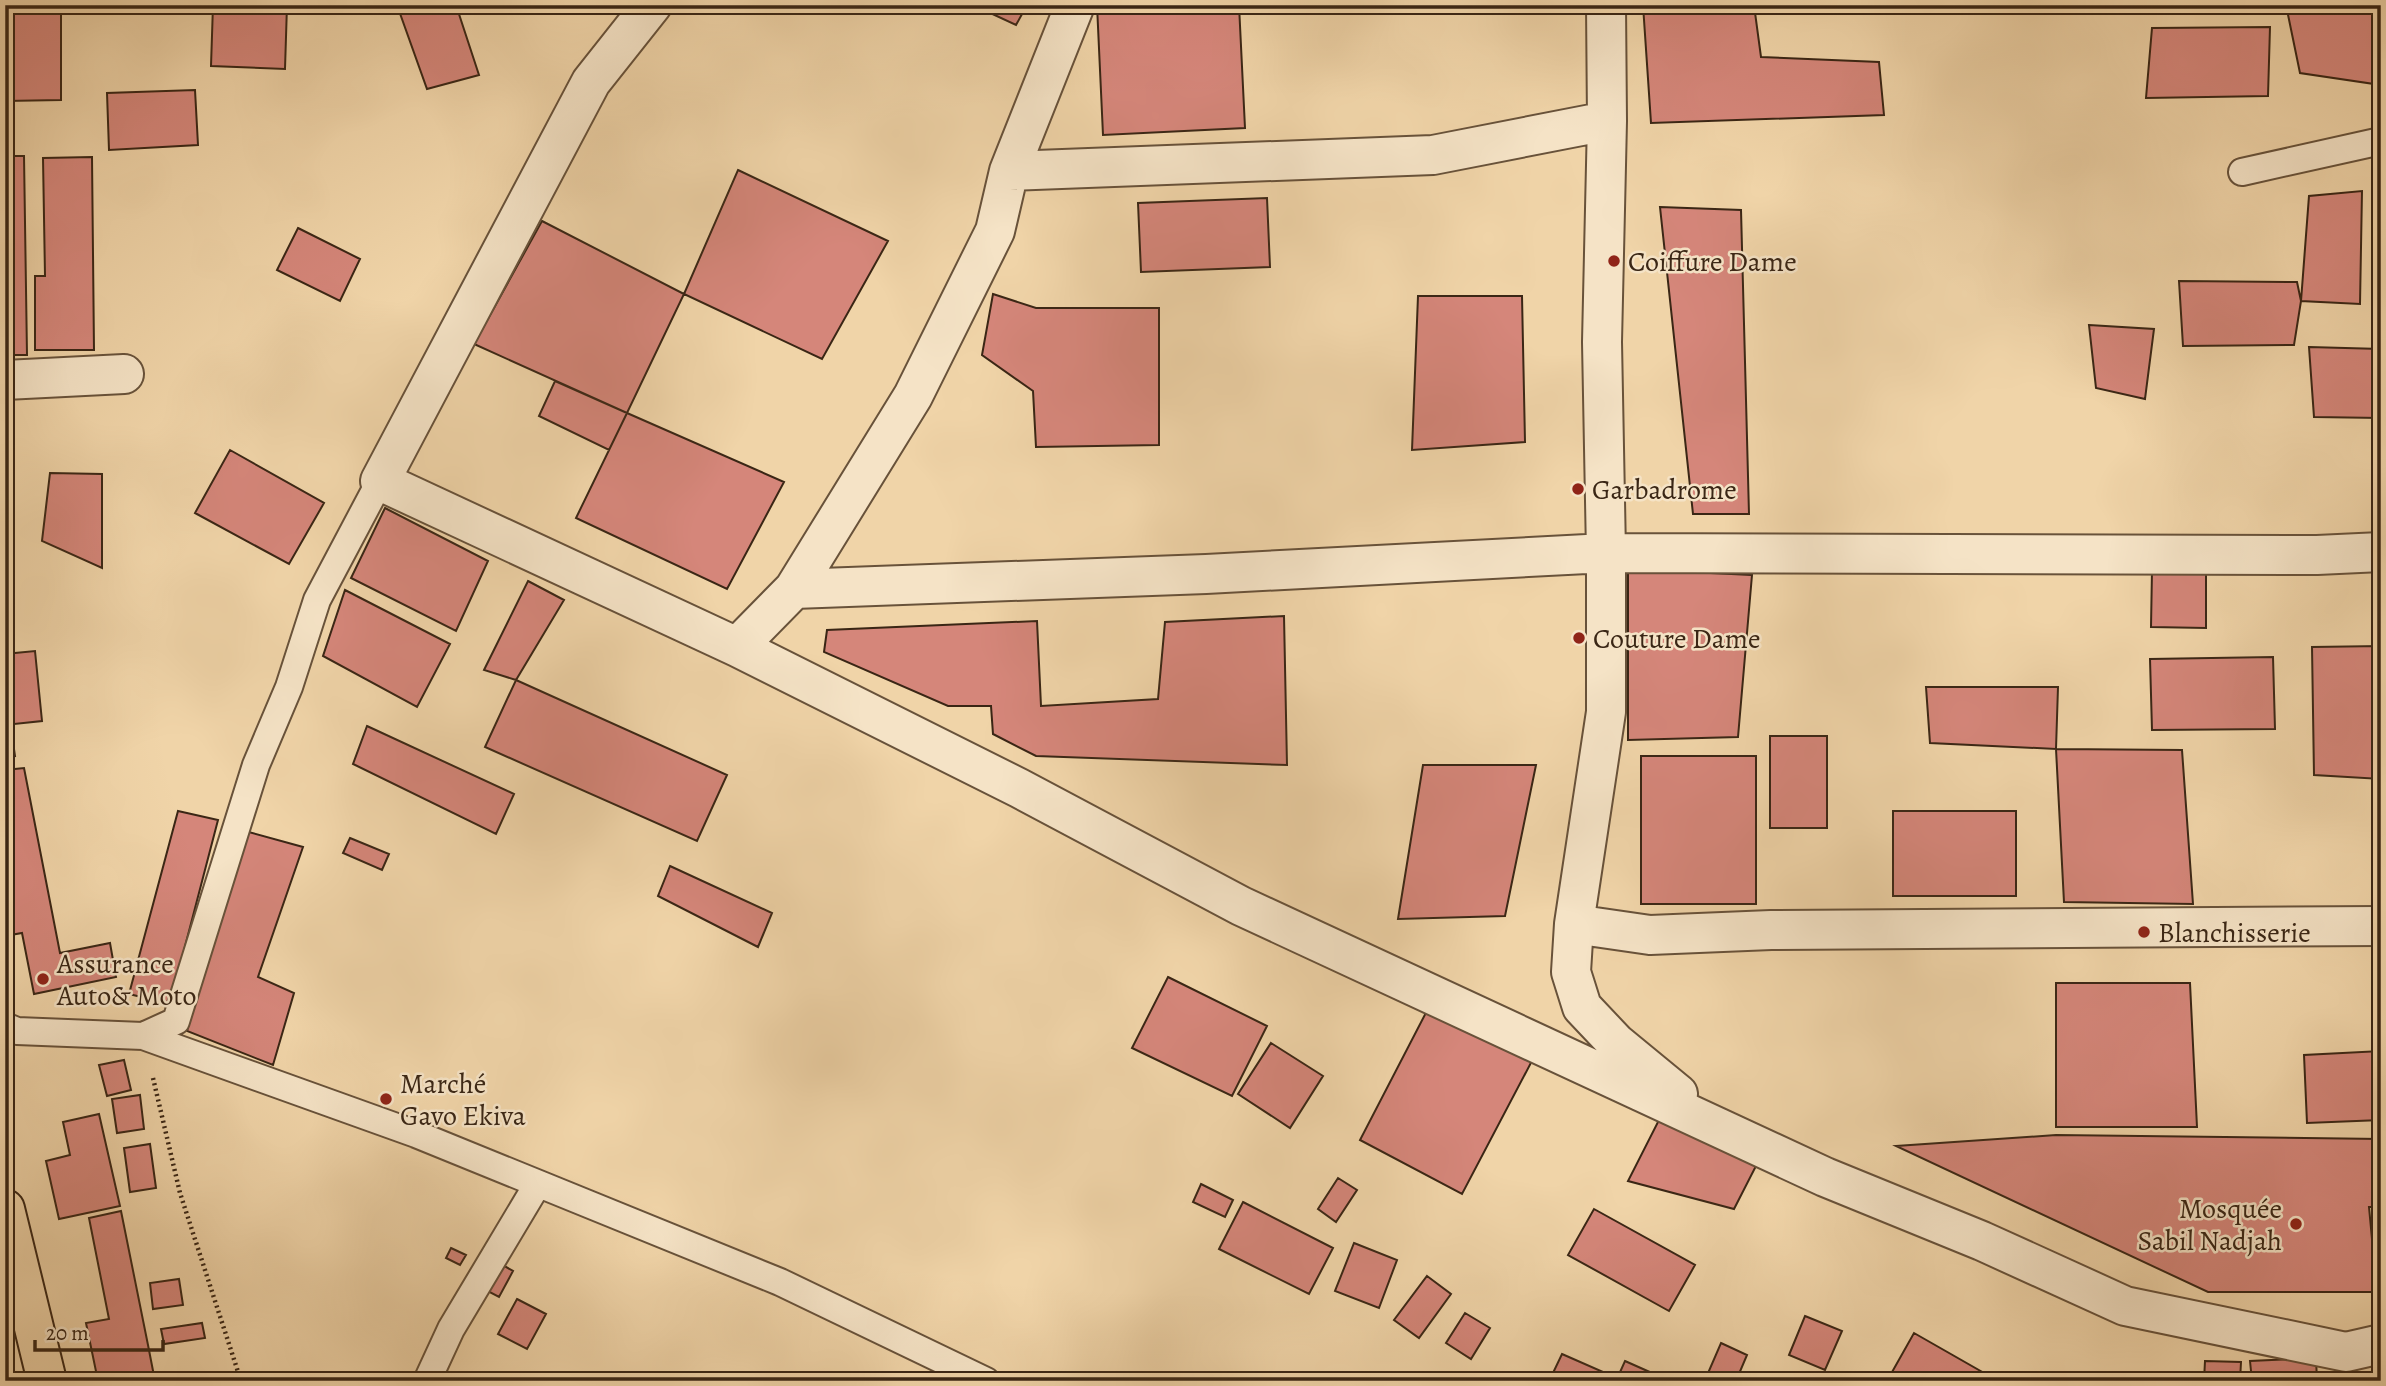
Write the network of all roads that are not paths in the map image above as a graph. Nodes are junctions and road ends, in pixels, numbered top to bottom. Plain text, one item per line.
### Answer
1 (652, 5) edge
2 (1075, 5) edge
3 (1606, 5) edge
4 (1607, 121) junction
5 (2381, 141) edge
6 (1009, 171) junction
7 (2242, 172) dead end
8 (124, 374) dead end
9 (5, 380) edge
10 (380, 481) junction
11 (2381, 552) edge
12 (1606, 553) junction
13 (794, 589) junction
14 (737, 647) junction
15 (1574, 924) junction
16 (2381, 926) edge
17 (5, 1026) edge
18 (144, 1036) junction
19 (1716, 1126) junction
20 (537, 1185) junction
21 (5, 1209) edge
22 (2381, 1344) edge
23 (47, 1381) edge
24 (428, 1381) edge
25 (986, 1381) edge

1 - 10 street
2 - 6 street
3 - 4 street
4 - 6 street
4 - 12 street
5 - 7 lane
6 - 13 street
8 - 9 street
10 - 14 street
10 - 18 lane
11 - 12 street
12 - 13 street
12 - 15 street
13 - 14 street
14 - 19 street
15 - 16 street
15 - 19 street
17 - 18 lane
18 - 20 lane
19 - 22 street
20 - 24 lane
20 - 25 lane
21 - 23 main road

